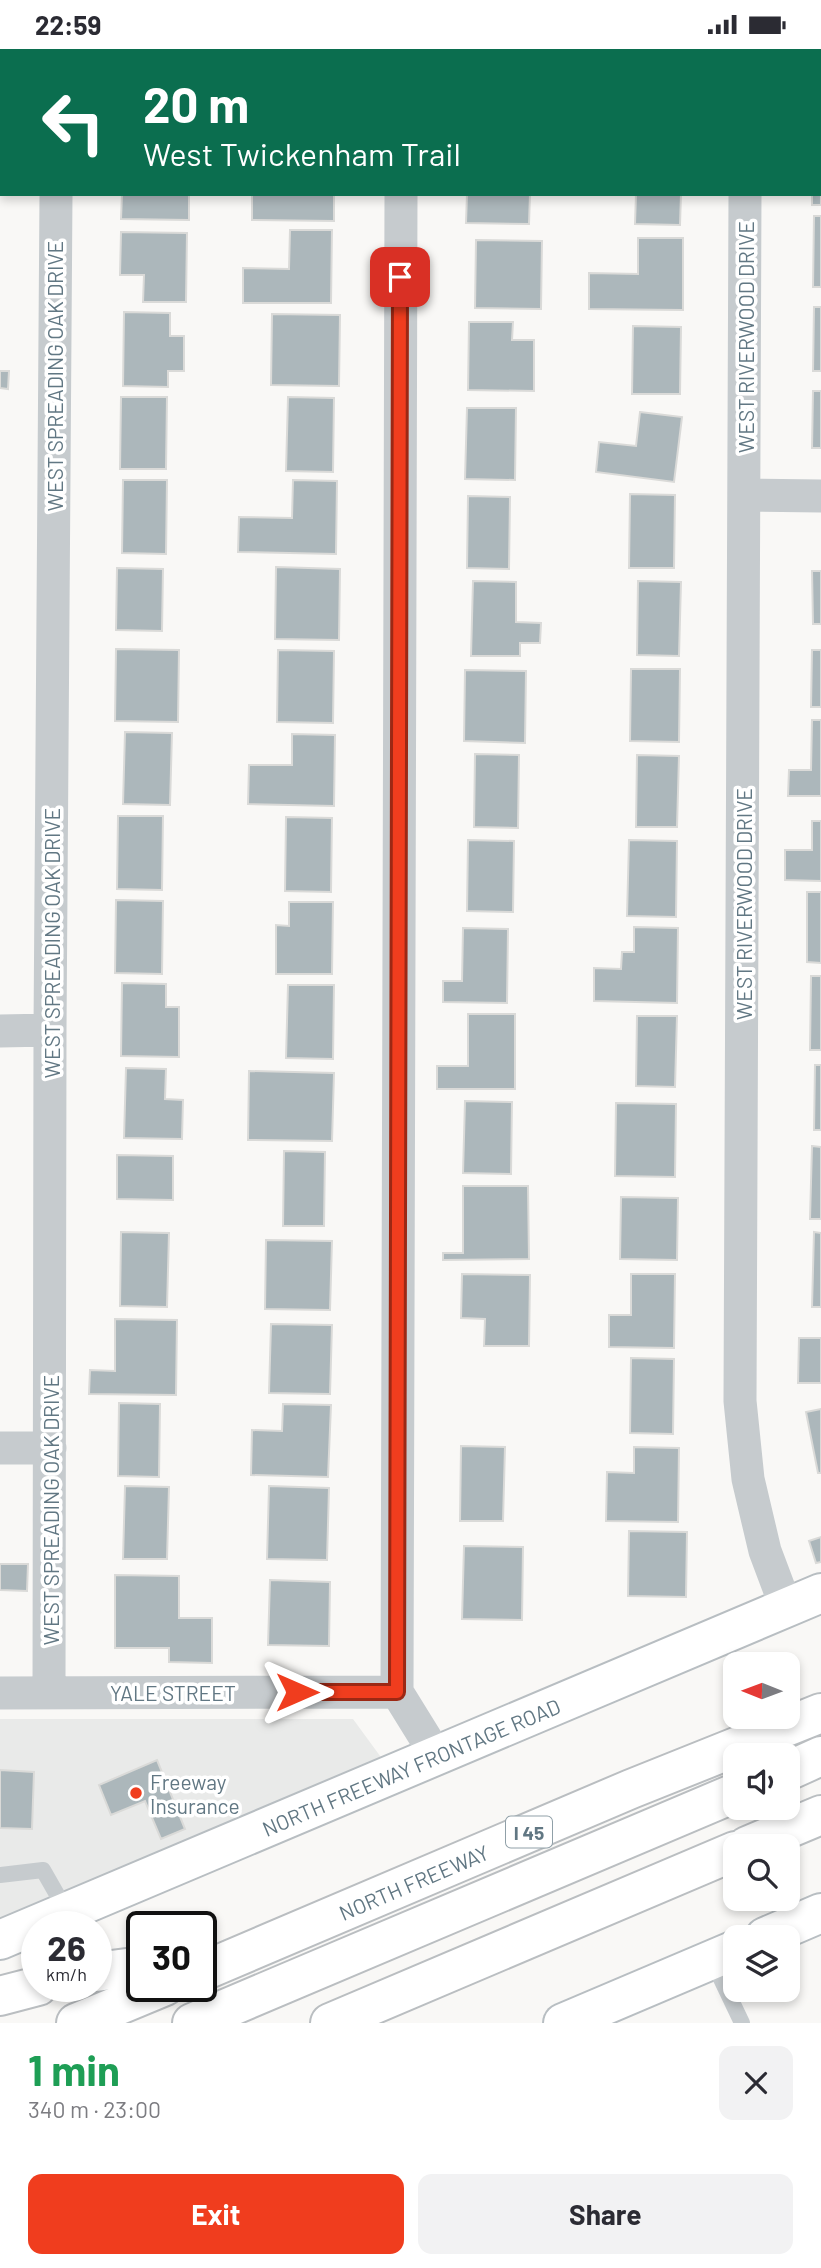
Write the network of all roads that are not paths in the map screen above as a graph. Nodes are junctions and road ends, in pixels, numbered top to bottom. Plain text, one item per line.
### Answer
1 (55, 196) edge
2 (401, 196) edge
3 (745, 196) edge
4 (746, 495) junction
5 (821, 496) edge
6 (50, 1030) junction
7 (0, 1031) edge
8 (0, 1448) edge
9 (50, 1448) junction
10 (821, 1593) edge
11 (786, 1607) junction
12 (49, 1692) junction
13 (397, 1692) junction
14 (0, 1693) edge
15 (821, 1713) edge
16 (436, 1755) junction
17 (821, 1756) edge
18 (800, 1766) edge
19 (723, 1798) edge
20 (821, 1815) edge
21 (776, 1834) edge
22 (723, 1856) edge
23 (0, 1875) edge
24 (66, 1911) edge
25 (69, 1911) edge
26 (821, 1913) edge
27 (793, 1925) edge
28 (21, 1931) edge
29 (0, 1940) edge
30 (240, 1956) junction
31 (723, 1956) edge
32 (217, 1958) edge
33 (217, 1965) edge
34 (21, 1990) edge
35 (0, 1996) edge
36 (127, 2002) edge
37 (736, 2002) edge
38 (604, 2015) edge
39 (76, 2023) edge
40 (192, 2023) edge
41 (330, 2023) edge
42 (563, 2023) edge
43 (742, 2023) edge

1 - 6 street, WEST SPREADING OAK DRIVE
2 - 13 street
3 - 4 street, WEST RIVERWOOD DRIVE
4 - 5 street
4 - 11 street, WEST RIVERWOOD DRIVE
6 - 7 street
6 - 9 street, WEST SPREADING OAK DRIVE
8 - 9 street
9 - 12 street, WEST SPREADING OAK DRIVE
10 - 11 main road, NORTH FREEWAY FRONTAGE ROAD
11 - 16 main road, NORTH FREEWAY FRONTAGE ROAD
12 - 13 street, YALE STREET
12 - 14 street, YALE STREET
13 - 16 street
15 - 30 main road, NORTH FREEWAY / I 45
16 - 25 main road, NORTH FREEWAY FRONTAGE ROAD
17 - 18 main road
19 - 40 main road, NORTH FREEWAY / I 45
20 - 21 main road
22 - 41 main road
23 - 24 lane
26 - 27 main road
28 - 29 main road, NORTH FREEWAY FRONTAGE ROAD
30 - 32 main road
30 - 33 main road, NORTH FREEWAY / I 45
31 - 38 main road
34 - 35 main road
36 - 39 main road
37 - 43 lane
38 - 42 main road

